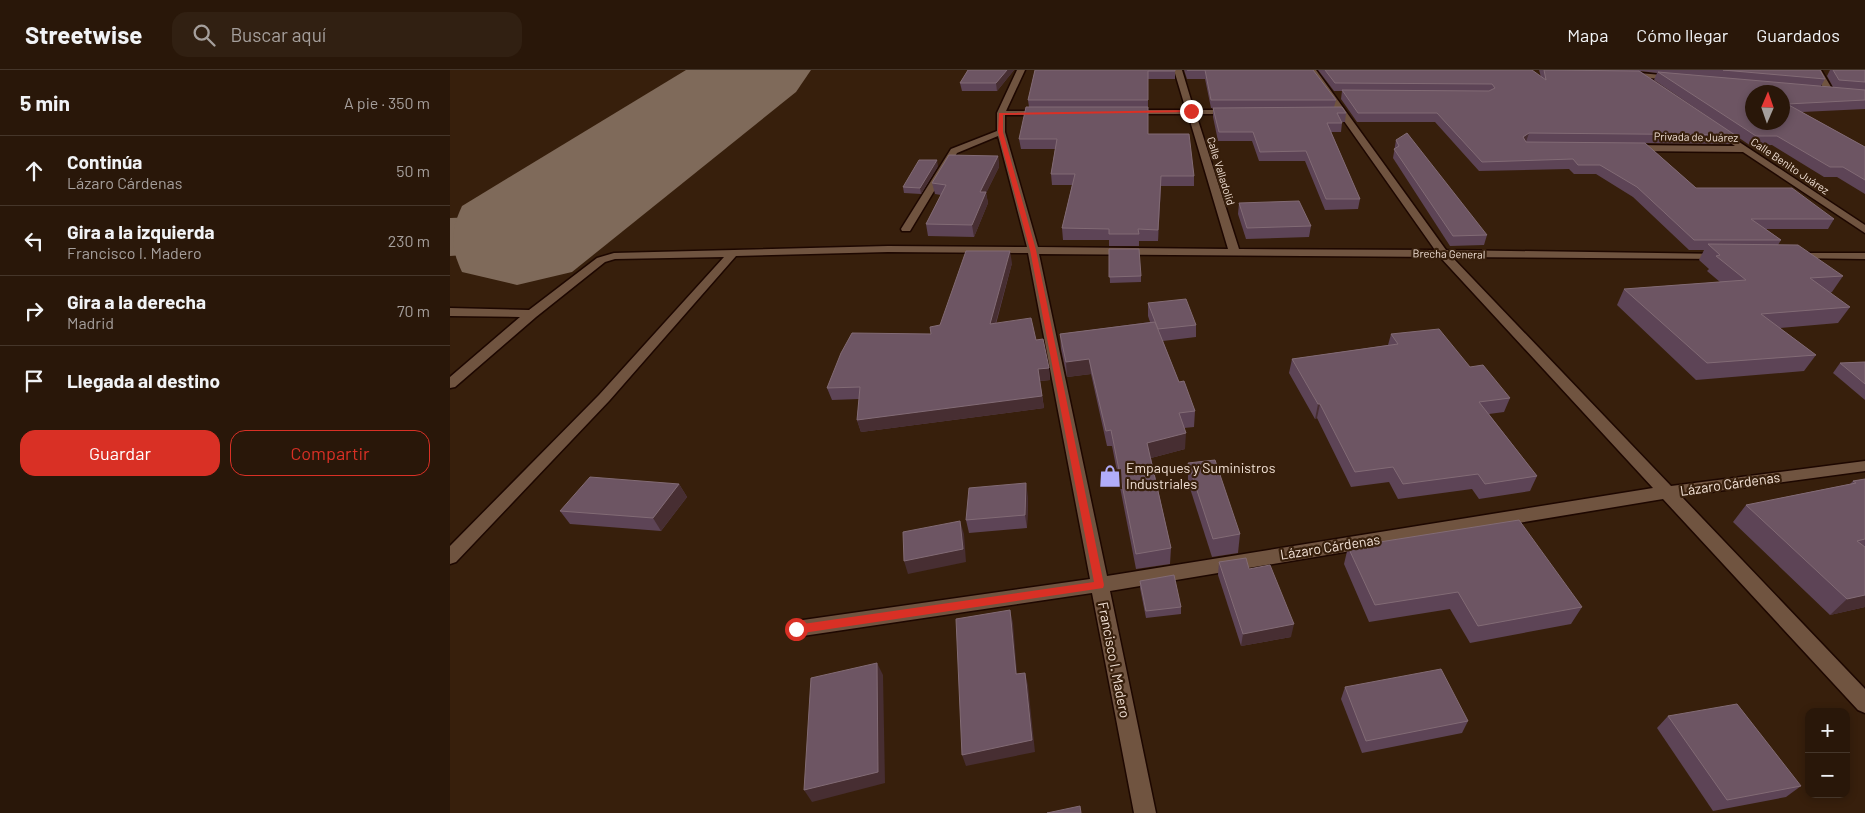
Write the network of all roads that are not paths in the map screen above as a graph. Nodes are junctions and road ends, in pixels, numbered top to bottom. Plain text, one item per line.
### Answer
1 (1021, 70) edge
2 (1178, 70) edge
3 (1312, 70) edge
4 (1817, 70) edge
5 (1633, 73) edge
6 (1618, 74) edge
7 (1685, 79) edge
8 (1652, 86) edge
9 (1820, 91) edge
10 (1830, 92) junction
11 (1839, 93) edge
12 (1191, 111) junction
13 (1125, 112) edge
14 (1239, 112) edge
15 (1001, 113) junction
16 (1058, 113) edge
17 (1707, 123) edge
18 (1000, 132) junction
19 (1616, 148) edge
20 (1745, 149) junction
21 (906, 228) dead end
22 (1865, 230) edge
23 (1033, 250) junction
24 (1234, 251) junction
25 (733, 253) junction
26 (1443, 254) junction
27 (1737, 256) edge
28 (1786, 256) edge
29 (1865, 256) edge
30 (450, 312) edge
31 (532, 314) junction
32 (450, 384) edge
33 (1865, 466) edge
34 (1667, 492) junction
35 (450, 557) edge
36 (1099, 585) junction
37 (796, 629) dead end
38 (1865, 703) edge
39 (1145, 813) edge

1 - 15 street, Francisco I. Madero
2 - 12 street, Calle Valladolid
3 - 26 street
4 - 10 street
5 - 6 street
5 - 7 street
5 - 8 street
9 - 10 street
10 - 11 street
12 - 13 street
12 - 14 street
12 - 24 street, Calle Valladolid
15 - 16 street
15 - 18 street, Francisco I. Madero
17 - 20 street, Calle Benito Juárez
18 - 21 street
18 - 23 street, Francisco I. Madero
19 - 20 street, Privada de Juárez
20 - 22 street, Calle Benito Juárez
23 - 24 street, Brecha General
23 - 25 street, Brecha General
23 - 36 street, Francisco I. Madero
24 - 26 street, Brecha General
25 - 31 street, Brecha General
25 - 35 street
26 - 27 street, Brecha General
26 - 34 street
28 - 29 street
30 - 31 street
31 - 32 street, Brecha General
33 - 34 street, Lázaro Cárdenas
34 - 36 street, Lázaro Cárdenas
34 - 38 street
36 - 37 street, Lázaro Cárdenas
36 - 39 street, Francisco I. Madero

